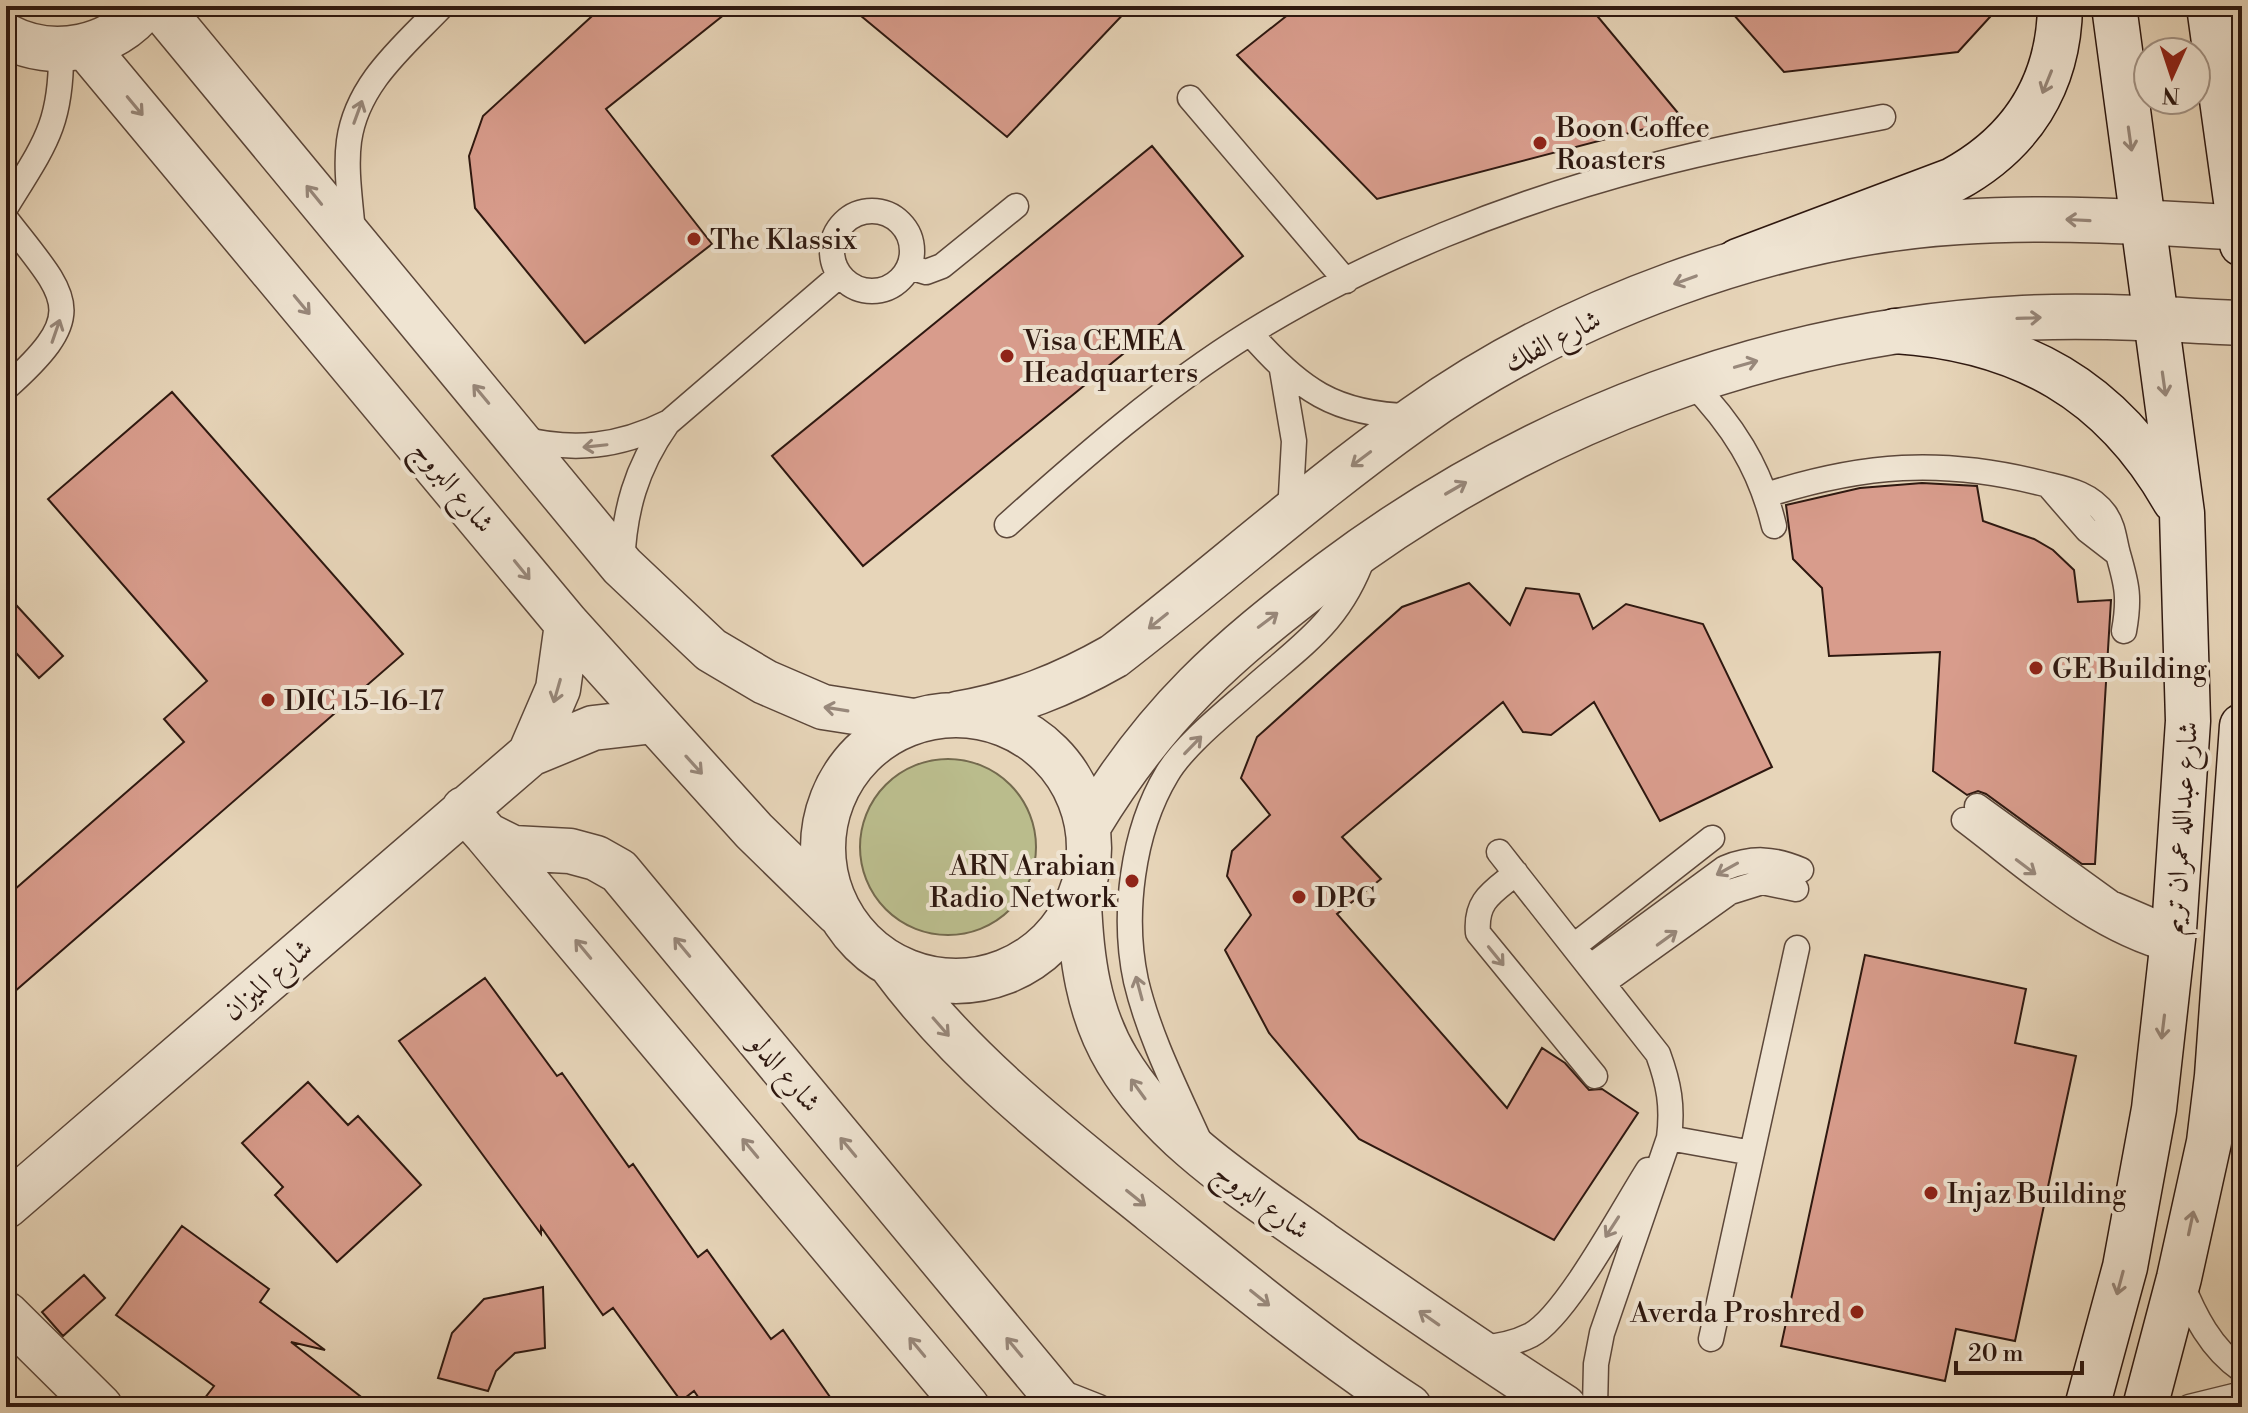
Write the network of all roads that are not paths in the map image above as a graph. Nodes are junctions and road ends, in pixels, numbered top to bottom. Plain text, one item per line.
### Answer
1 (146, 6) edge
2 (159, 6) edge
3 (442, 6) edge
4 (2060, 6) edge
5 (2114, 6) edge
6 (2209, 6) edge
7 (2225, 6) edge
8 (7, 38) edge
9 (2242, 45) edge
10 (73, 48) junction
11 (1190, 98) dead end
12 (1883, 117) dead end
13 (1016, 206) dead end
14 (6, 207) edge
15 (6, 219) edge
16 (2143, 223) junction
17 (2241, 233) edge
18 (354, 245) junction
19 (1738, 261) junction
20 (909, 267) junction
21 (840, 275) junction
22 (1346, 281) junction
23 (2154, 319) junction
24 (2242, 323) edge
25 (1895, 331) junction
26 (1250, 333) junction
27 (1282, 370) junction
28 (1690, 381) junction
29 (6, 388) edge
30 (1417, 416) junction
31 (669, 422) junction
32 (518, 438) junction
33 (1766, 495) junction
34 (1290, 513) junction
35 (2182, 513) junction
36 (1007, 525) dead end
37 (1774, 526) dead end
38 (1367, 546) junction
39 (622, 566) junction
40 (567, 624) junction
41 (2124, 631) dead end
42 (957, 714) junction
43 (654, 721) junction
44 (913, 721) junction
45 (2242, 726) edge
46 (530, 754) junction
47 (1970, 813) dead end
48 (475, 822) junction
49 (1089, 825) junction
50 (1712, 838) dead end
51 (2238, 843) edge
52 (1499, 852) dead end
53 (1516, 873) junction
54 (1798, 880) dead end
55 (1079, 902) junction
56 (838, 913) junction
57 (2173, 940) junction
58 (1574, 946) junction
59 (1797, 948) dead end
60 (892, 966) junction
61 (1597, 975) junction
62 (1595, 1076) dead end
63 (1669, 1138) junction
64 (1752, 1153) junction
65 (1210, 1164) junction
66 (6, 1206) edge
67 (2179, 1278) junction
68 (6, 1314) edge
69 (1711, 1339) dead end
70 (1471, 1348) junction
71 (2242, 1370) edge
72 (2242, 1394) edge
73 (1059, 1401) edge
74 (100, 1407) edge
75 (967, 1407) edge
76 (1099, 1407) edge
77 (1409, 1407) edge
78 (1564, 1407) edge
79 (1595, 1407) edge
80 (2087, 1407) edge
81 (2145, 1407) edge
82 (2189, 1407) edge

1 - 10 street
18 -> 2 street
18 -> 3 lane
4 -> 19 street
5 -> 16 street, شارع عبدالله عمران تريم
6 - 17 street
7 - 9 street
8 - 10 street
10 - 14 lane
10 -> 40 street, شارع البروج
11 - 22 lane
12 - 22 lane
13 - 20 lane
29 -> 15 lane
16 - 17 street, شارع الفلك
16 -> 19 street, شارع الفلك
16 - 23 street, شارع عبدالله عمران تريم
32 -> 18 street
19 -> 30 street, شارع الفلك
20 - 21 lane
20 - 21 lane
21 - 31 lane
22 - 26 lane
23 - 24 street
25 -> 23 street
23 -> 35 street, شارع عبدالله عمران تريم
28 -> 25 street
25 - 35 street
26 - 27 lane
26 - 36 lane
27 - 30 lane
27 - 34 lane
28 - 33 lane
38 -> 28 street
30 -> 34 street, شارع الفلك
31 -> 32 lane
31 - 39 lane
32 - 39 street
33 - 37 lane
33 - 41 lane
34 -> 42 street, شارع الفلك
35 - 57 street, شارع عبدالله عمران تريم
49 -> 38 street
65 -> 38 lane
44 -> 39 street
40 - 43 street, شارع البروج
40 -> 46 street, شارع الميزان
42 - 44 street
42 - 49 street
43 - 46 street, شارع الميزان
43 -> 56 street, شارع البروج
44 - 56 street
45 - 51 street, شارع عبدالله عمران تريم
46 - 48 street, شارع الميزان
47 - 57 lane
48 - 66 street, شارع الميزان
73 -> 48 street, شارع الدلو
75 -> 48 street
49 - 55 street
50 - 58 lane
67 -> 51 street, شارع عبدالله عمران تريم
52 - 53 lane
53 - 58 lane
53 -> 62 lane
54 - 61 lane
55 - 60 street
65 -> 55 street, شارع البروج
56 - 60 street
57 -> 80 street, شارع عبدالله عمران تريم
58 - 61 lane
59 - 64 lane
60 -> 77 street
61 - 63 lane
63 - 64 lane
63 -> 70 lane
63 - 79 lane
64 - 69 lane
70 -> 65 street, شارع البروج
67 - 71 lane
67 - 81 street, شارع عبدالله عمران تريم
68 - 74 street
70 - 78 street, شارع البروج
72 - 82 lane
73 - 76 lane

